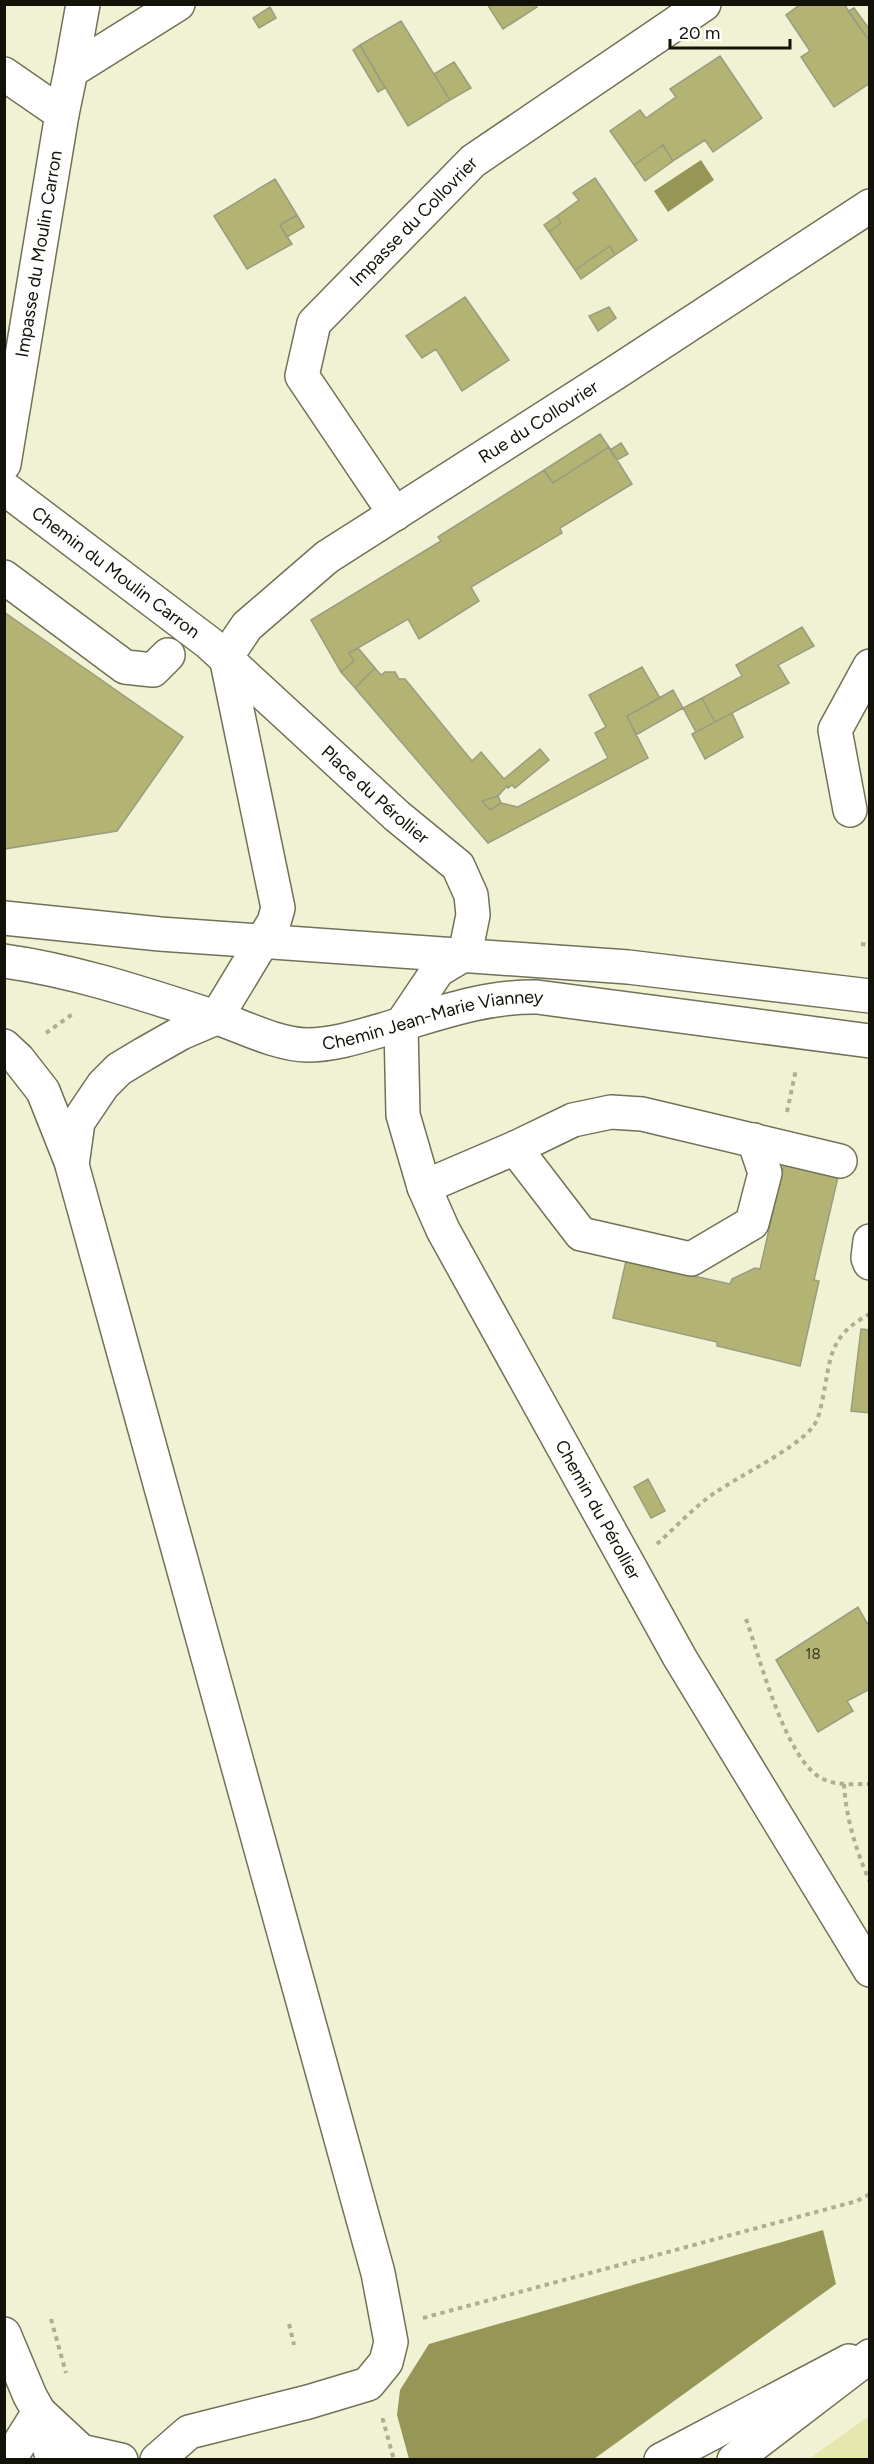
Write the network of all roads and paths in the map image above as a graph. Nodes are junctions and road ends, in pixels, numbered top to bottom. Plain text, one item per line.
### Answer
1 (83, 4) edge
2 (178, 4) edge
3 (704, 4) edge
4 (71, 71) junction
5 (4, 74) edge
6 (62, 114) junction
7 (870, 206) edge
8 (4, 464) edge
9 (4, 488) edge
10 (395, 514) junction
11 (4, 577) edge
12 (168, 655) dead end
13 (226, 657) junction
14 (870, 666) edge
15 (850, 810) dead end
16 (4, 918) edge
17 (261, 941) junction
18 (861, 944) dead end
19 (870, 945) edge
20 (465, 954) junction
21 (4, 961) edge
22 (870, 996) edge
23 (77, 1011) dead end
24 (216, 1018) junction
25 (401, 1025) junction
26 (803, 1033) junction
27 (39, 1039) dead end
28 (870, 1041) edge
29 (4, 1046) edge
30 (767, 1143) junction
31 (515, 1148) junction
32 (840, 1161) dead end
33 (72, 1165) junction
34 (423, 1187) junction
35 (870, 1241) edge
36 (870, 1263) edge
37 (870, 1314) edge
38 (630, 1568) junction
39 (746, 1619) dead end
40 (844, 1784) junction
41 (870, 1784) edge
42 (870, 1882) edge
43 (870, 1970) edge
44 (870, 2194) edge
45 (51, 2319) dead end
46 (417, 2320) dead end
47 (289, 2324) dead end
48 (4, 2334) edge
49 (294, 2345) dead end
50 (870, 2350) edge
51 (870, 2356) edge
52 (66, 2373) dead end
53 (39, 2412) junction
54 (377, 2420) dead end
55 (150, 2458) edge
56 (9, 2460) edge
57 (53, 2460) edge
58 (121, 2460) edge
59 (394, 2460) edge
60 (660, 2460) edge
61 (734, 2460) edge

1 - 4 street, Impasse du Moulin Carron
2 - 4 street
3 - 10 street, Impasse du Collovrier
4 - 6 street, Impasse du Moulin Carron
5 - 6 street
6 - 8 street, Impasse du Moulin Carron
7 - 10 street, Rue du Collovrier
9 - 13 street, Chemin du Moulin Carron
10 - 13 street, Rue du Collovrier
11 - 12 street
13 - 17 street
13 - 20 street, Place du Pérollier
14 - 15 street
16 - 17 street
17 - 20 street
17 - 24 street
18 - 19 path
20 - 22 street
20 - 25 street
21 - 24 street, Chemin Jean-Marie Vianney
23 - 27 path
24 - 25 street, Chemin Jean-Marie Vianney
24 - 33 street
25 - 26 street, Chemin Jean-Marie Vianney
25 - 34 street, Chemin du Pérollier
26 - 28 street, Chemin Jean-Marie Vianney
26 - 30 path
29 - 33 street
30 - 31 street
30 - 31 street
30 - 32 street
31 - 34 street
33 - 55 street
34 - 38 street, Chemin du Pérollier
35 - 36 street
37 - 38 path
38 - 43 street, Chemin du Pérollier
39 - 40 path
40 - 41 path
40 - 42 path
44 - 46 path
45 - 52 path
47 - 49 path
48 - 53 street
50 - 60 street
51 - 61 street
53 - 56 street
53 - 57 street
53 - 58 street
54 - 59 path

